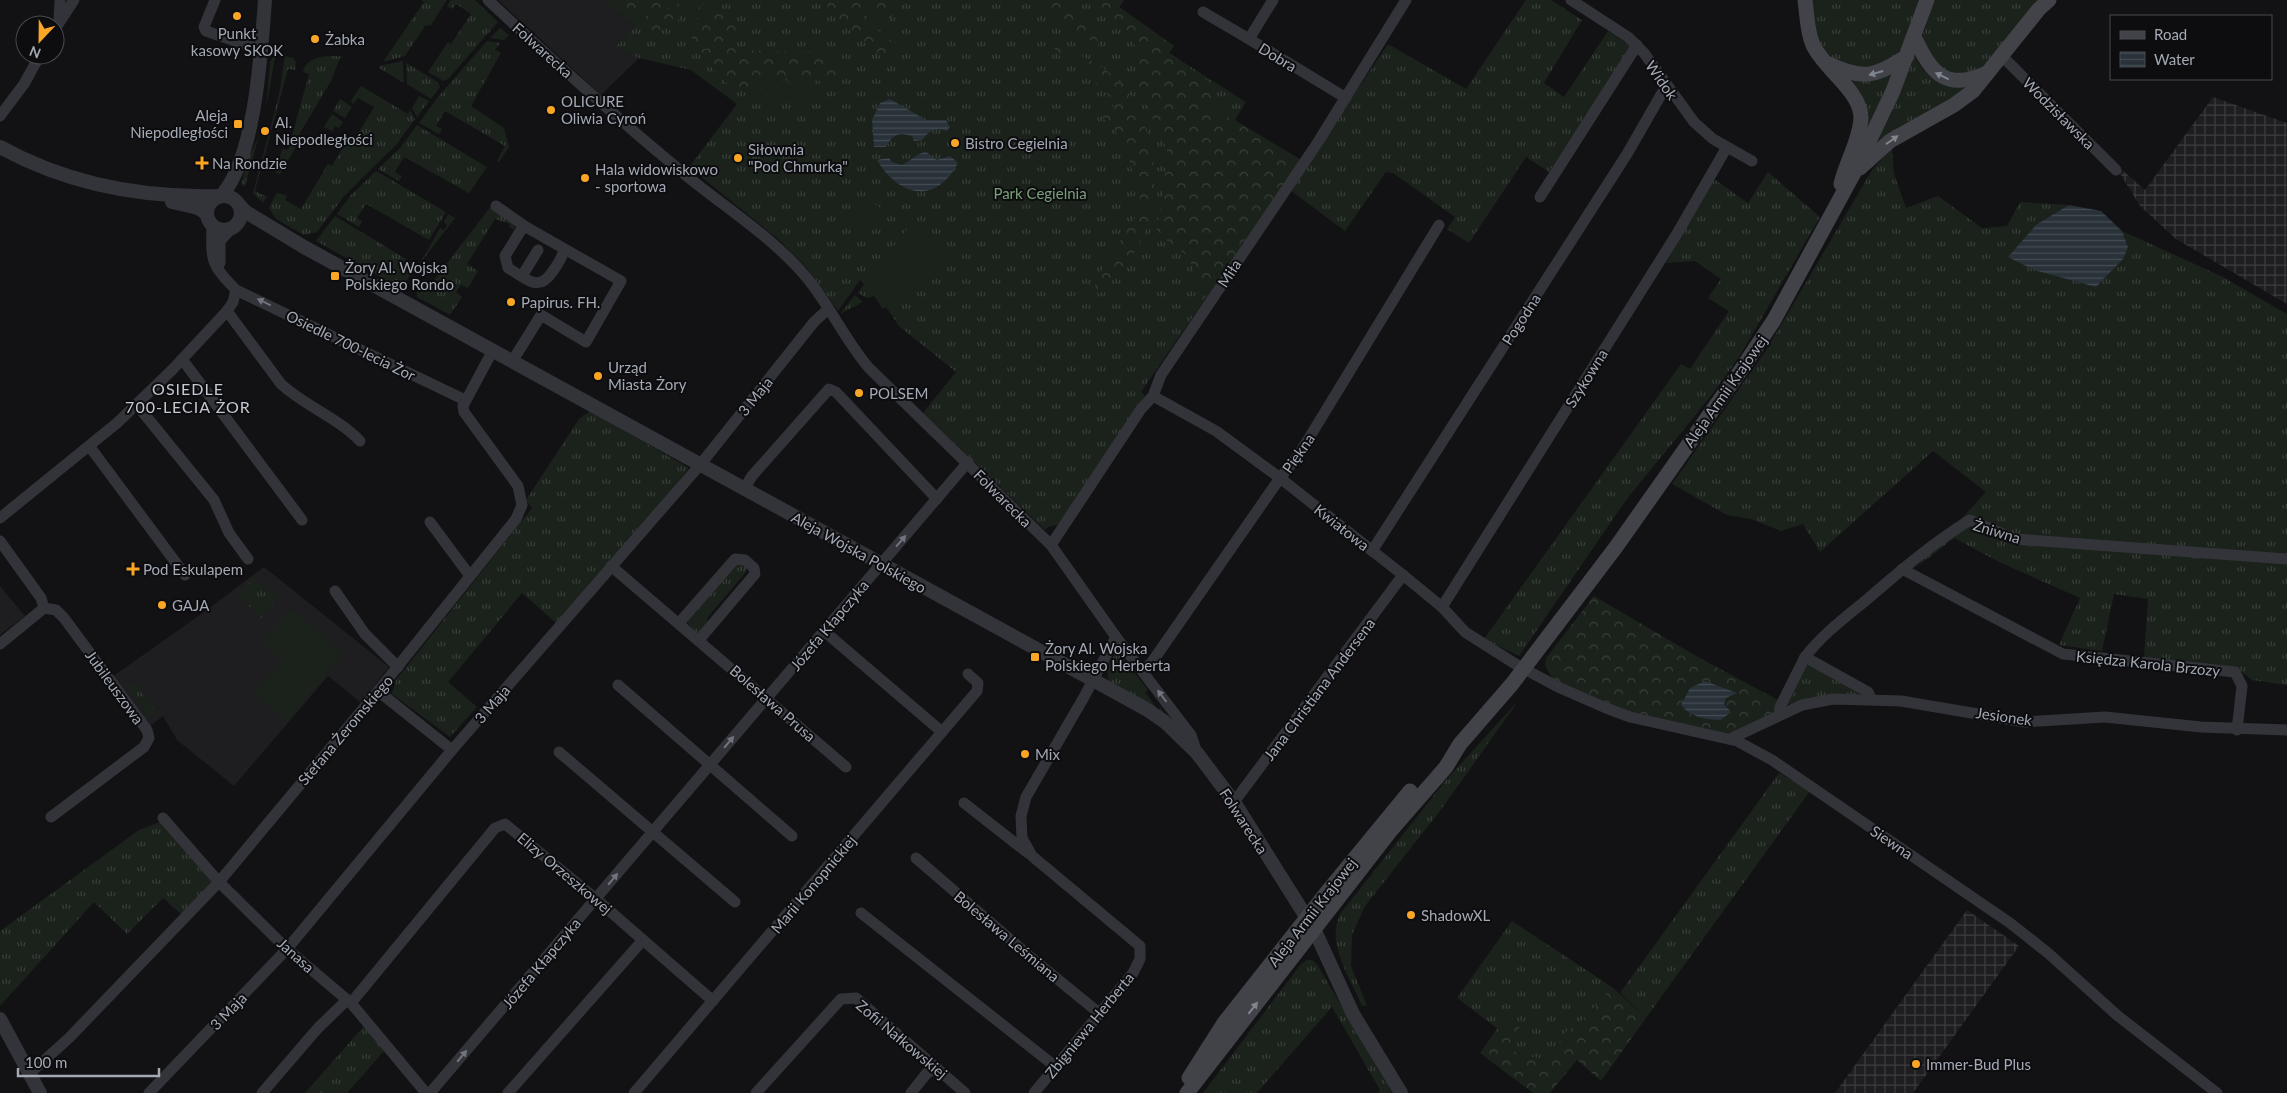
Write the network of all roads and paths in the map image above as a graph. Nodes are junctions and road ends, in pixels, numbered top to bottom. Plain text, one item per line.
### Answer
1 (60, 0) edge
2 (72, 0) edge
3 (215, 0) edge
4 (265, 0) edge
5 (488, 0) edge
6 (1273, 0) edge
7 (1406, 0) edge
8 (1571, 0) edge
9 (1805, 0) edge
10 (1927, 0) edge
11 (2043, 3) edge
12 (1203, 12) dead end
13 (58, 15) edge
14 (65, 16) edge
15 (1914, 36) junction
16 (1250, 39) junction
17 (1637, 45) junction
18 (261, 50) junction
19 (1907, 56) junction
20 (2002, 56) junction
21 (1827, 63) junction
22 (34, 65) edge
23 (1988, 72) junction
24 (1666, 86) junction
25 (1346, 98) junction
26 (0, 116) edge
27 (0, 147) edge
28 (1727, 147) junction
29 (240, 158) junction
30 (1752, 162) dead end
31 (2116, 170) dead end
32 (1855, 171) junction
33 (150, 194) junction
34 (220, 195) junction
35 (1540, 197) dead end
36 (239, 203) junction
37 (496, 206) dead end
38 (1836, 207) junction
39 (209, 219) junction
40 (1439, 225) dead end
41 (235, 226) junction
42 (526, 227) junction
43 (280, 233) junction
44 (538, 250) dead end
45 (564, 250) junction
46 (522, 276) junction
47 (232, 286) junction
48 (828, 310) junction
49 (227, 311) junction
50 (493, 350) junction
51 (182, 359) junction
52 (513, 360) junction
53 (1153, 396) junction
54 (465, 400) junction
55 (137, 405) junction
56 (360, 441) dead end
57 (90, 447) junction
58 (968, 462) junction
59 (700, 465) junction
60 (1280, 478) junction
61 (744, 489) junction
62 (937, 499) junction
63 (0, 518) edge
64 (302, 520) dead end
65 (430, 522) dead end
66 (0, 541) edge
67 (1051, 545) junction
68 (1372, 551) junction
69 (248, 559) dead end
70 (2287, 559) edge
71 (881, 564) junction
72 (611, 566) junction
73 (1902, 569) junction
74 (184, 575) dead end
75 (1403, 575) junction
76 (470, 576) junction
77 (336, 591) dead end
78 (1442, 607) junction
79 (44, 608) junction
80 (679, 623) junction
81 (824, 631) junction
82 (1116, 637) junction
83 (699, 640) junction
84 (0, 644) edge
85 (1805, 657) junction
86 (398, 667) junction
87 (1524, 668) junction
88 (1143, 671) junction
89 (968, 674) dead end
90 (1093, 681) junction
91 (618, 685) dead end
92 (378, 691) junction
93 (767, 698) junction
94 (1871, 698) junction
95 (1779, 715) junction
96 (1165, 722) junction
97 (1181, 722) junction
98 (2237, 730) junction
99 (2287, 730) edge
100 (942, 732) junction
101 (1730, 739) junction
102 (452, 750) junction
103 (559, 752) dead end
104 (1198, 753) junction
105 (710, 765) junction
106 (846, 766) dead end
107 (1234, 802) junction
108 (964, 803) dead end
109 (51, 817) dead end
110 (163, 818) dead end
111 (652, 832) junction
112 (792, 836) dead end
113 (1032, 856) junction
114 (916, 858) dead end
115 (219, 882) junction
116 (596, 899) junction
117 (735, 902) dead end
118 (861, 913) dead end
119 (1310, 924) junction
120 (643, 940) junction
121 (287, 949) junction
122 (349, 1001) junction
123 (713, 1001) junction
124 (1099, 1012) junction
125 (0, 1019) edge
126 (1056, 1067) junction
127 (937, 1068) junction
128 (30, 1074) junction
129 (759, 1092) edge
130 (40, 1093) edge
131 (149, 1093) edge
132 (262, 1093) edge
133 (426, 1093) edge
134 (430, 1093) edge
135 (508, 1093) edge
136 (634, 1093) edge
137 (911, 1093) edge
138 (965, 1093) edge
139 (1034, 1093) edge
140 (1181, 1093) edge
141 (1187, 1093) edge
142 (1401, 1093) edge
143 (2217, 1093) edge

1 - 13 street
2 - 14 street
3 - 18 street
4 - 18 street
5 - 48 street, Folwarecka
6 - 16 street, Dobra
7 - 25 street, Miła
8 - 17 street, Widok
9 - 21 main road
10 - 15 main road, Aleja Armii Krajowej
11 - 20 main road
12 - 16 street
15 - 19 main road, Aleja Armii Krajowej
23 -> 15 main road
16 - 25 street, Dobra
17 - 24 street, Widok
17 - 35 street
18 - 29 street
19 -> 21 main road
19 - 32 main road, Aleja Armii Krajowej
20 - 23 main road
20 - 31 street, Wodzisławska
21 - 38 main road
22 - 26 street
32 -> 23 main road
24 - 28 street, Widok
24 - 68 street, Pogodna
25 - 53 street, Miła
27 - 33 street
28 - 30 street, Widok
28 - 78 street, Szykowna
29 - 34 street
29 - 36 street
32 - 38 main road, Aleja Armii Krajowej
33 - 34 street
33 - 39 street
34 - 36 street
34 - 39 street
36 - 41 street
36 - 43 street, Aleja Wojska Polskiego
37 - 42 street
38 - 87 main road, Aleja Armii Krajowej
39 - 41 street
39 - 47 street
40 - 60 street, Piękna
41 - 43 street, Aleja Wojska Polskiego
41 - 47 street
42 - 45 street
42 - 46 street
43 - 50 street, Aleja Wojska Polskiego
44 - 46 street
45 - 46 street
45 - 52 street
47 - 49 street
54 -> 47 street, Osiedle 700-lecia Żor
48 - 58 street, Folwarecka
48 - 59 street, 3 Maja
49 - 51 street
49 - 56 street
50 - 52 street, Aleja Wojska Polskiego
50 - 54 street
51 - 55 street
51 - 64 street
52 - 59 street, Aleja Wojska Polskiego
53 - 60 street, Kwiatowa
53 - 67 street, Miła
54 - 76 street, Stefana Żeromskiego
55 - 57 street
55 - 69 street
57 - 63 street
57 - 74 street
58 - 62 street, Józefa Kłapczyka
58 - 67 street, Folwarecka
59 - 61 street, Aleja Wojska Polskiego
59 - 72 street, 3 Maja
60 - 68 street, Kwiatowa
60 - 88 street, Piękna
61 - 62 street
61 - 71 street, Aleja Wojska Polskiego
71 -> 62 street, Józefa Kłapczyka
65 - 76 street
66 - 79 street
67 - 82 street, Folwarecka
68 - 75 street, Kwiatowa
70 - 73 street, Żniwna
71 - 81 street, Józefa Kłapczyka
71 - 90 street, Aleja Wojska Polskiego
72 - 80 street, Bolesława Prusa
72 - 102 street, 3 Maja
73 - 85 street, Żniwna
73 - 98 street, Księdza Karola Brzozy
75 - 78 street, Kwiatowa
75 - 107 street, Jana Christiana Andersena
76 - 86 street, Stefana Żeromskiego
77 - 86 street
78 - 87 street, Kwiatowa
79 - 84 street
79 - 109 street, Jubileuszowa
80 - 83 street, Bolesława Prusa
80 - 83 street
81 - 93 street, Józefa Kłapczyka
81 - 100 street
82 - 88 street, Folwarecka
82 - 90 street, Zbigniewa Herberta
83 - 93 street, Bolesława Prusa
85 - 94 street
85 - 95 street, Żniwna
86 - 92 street, Stefana Żeromskiego
87 - 101 street, Siewna
87 - 119 main road, Aleja Armii Krajowej
97 -> 88 street, Folwarecka
89 - 100 street, Marii Konopnickiej
90 - 96 street, Aleja Wojska Polskiego
90 - 113 street, Zbigniewa Herberta
91 - 105 street
92 - 102 street
92 - 115 street, Stefana Żeromskiego
105 -> 93 street, Józefa Kłapczyka
93 - 106 street, Bolesława Prusa
94 - 95 street, Jesionek
94 - 98 street, Jesionek
95 - 101 street, Jesionek
96 - 97 street
96 - 104 street, Aleja Wojska Polskiego
97 - 104 street, Folwarecka
98 - 99 street, Jesionek
100 - 123 street, Marii Konopnickiej
101 - 143 street, Siewna
102 - 121 street, 3 Maja
103 - 111 street
104 - 107 street, Folwarecka
105 - 111 street, Józefa Kłapczyka
105 - 112 street
107 - 119 street, Folwarecka
108 - 113 street, Zbigniewa Herberta
110 - 115 street, Janasa
116 -> 111 street, Józefa Kłapczyka
111 - 117 street
113 - 124 street, Zbigniewa Herberta
114 - 124 street, Bolesława Leśmiana
115 - 121 street, Janasa
115 - 128 street, Stefana Żeromskiego
116 - 120 street, Elizy Orzeszkowej
116 - 122 street, Elizy Orzeszkowej
134 -> 116 street, Józefa Kłapczyka
118 - 126 street
119 - 140 main road, Aleja Armii Krajowej
141 -> 119 main road, Aleja Armii Krajowej
119 - 142 street, Folwarecka
120 - 123 street, Elizy Orzeszkowej
120 - 135 street
121 - 122 street, Janasa
121 - 131 street, 3 Maja
122 - 132 street
122 - 133 street, Janasa
123 - 136 street, Marii Konopnickiej
124 - 126 street, Zbigniewa Herberta
125 - 128 street
126 - 139 street, Zbigniewa Herberta
127 - 129 street, Zofii Nałkowskiej
127 - 137 street
127 - 138 street, Zofii Nałkowskiej
128 - 130 street

